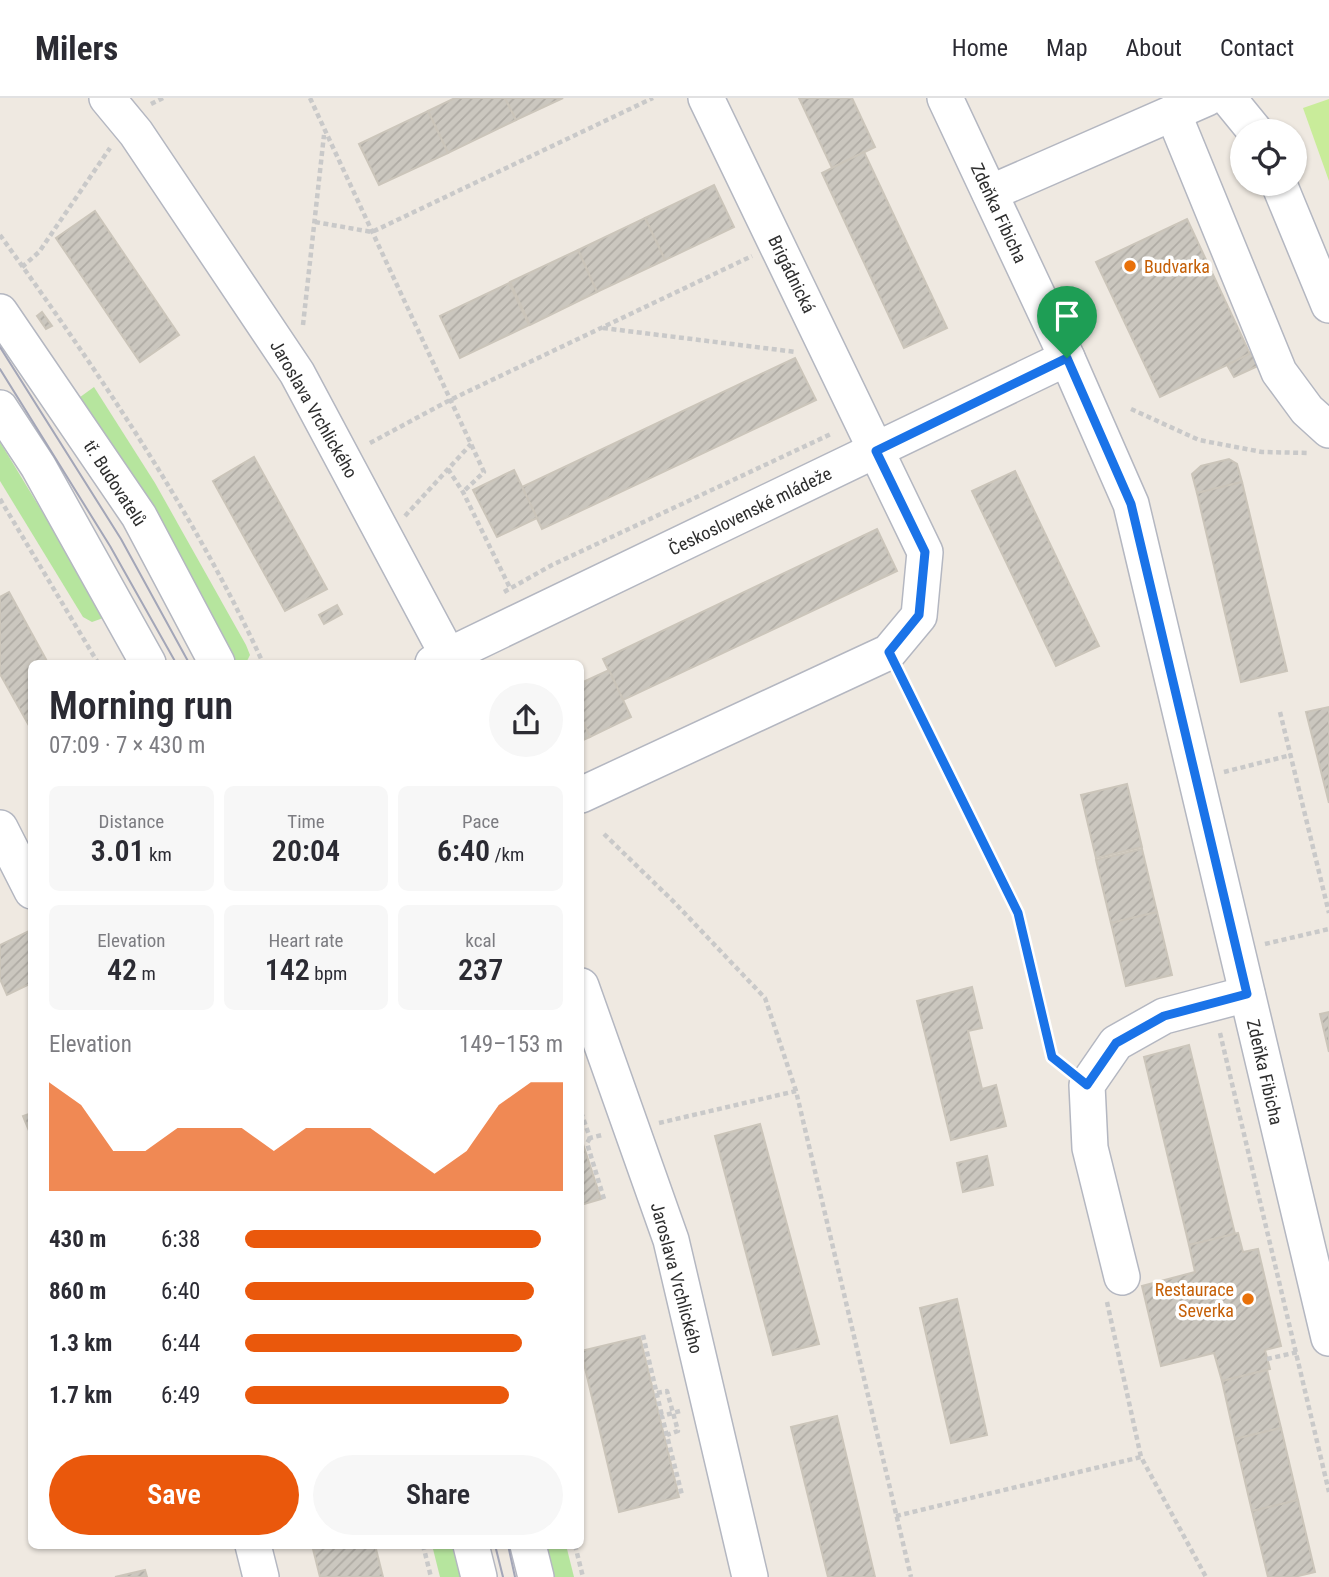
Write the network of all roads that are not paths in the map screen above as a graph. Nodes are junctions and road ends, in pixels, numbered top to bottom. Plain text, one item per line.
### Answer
1 (107, 98) edge
2 (706, 98) edge
3 (945, 98) edge
4 (1207, 98) edge
5 (1228, 98) edge
6 (1173, 113) junction
7 (1245, 119) edge
8 (990, 193) junction
9 (1284, 196) edge
10 (1329, 305) edge
11 (0, 312) edge
12 (1067, 358) junction
13 (0, 408) edge
14 (1322, 442) edge
15 (876, 451) junction
16 (146, 660) edge
17 (215, 660) edge
18 (445, 660) edge
19 (447, 660) edge
20 (584, 794) edge
21 (12, 849) edge
22 (28, 883) edge
23 (1247, 994) junction
24 (584, 995) edge
25 (1122, 1277) road end
26 (1324, 1296) edge
27 (1318, 1344) edge
28 (254, 1549) edge
29 (472, 1549) edge
30 (529, 1549) edge
31 (261, 1577) edge
32 (479, 1577) edge
33 (536, 1577) edge
34 (750, 1577) edge

1 - 18 street, Jaroslava Vrchlického
2 - 15 street, Brigádnická
3 - 8 street, Zdeňka Fibicha
4 - 6 street
5 - 7 street
6 - 8 street
6 - 14 street
8 - 12 street, Zdeňka Fibicha
9 - 10 street
11 - 17 street, tř. Budovatelů
12 - 15 street, Československé mládeže
12 - 23 street, Zdeňka Fibicha
13 - 16 street
15 - 19 street, Československé mládeže
15 - 20 street, Brigádnická
21 - 22 street
23 - 25 street
23 - 26 street, Zdeňka Fibicha
24 - 34 street, Jaroslava Vrchlického
26 - 27 street, Zdeňka Fibicha
28 - 31 street
29 - 32 street
30 - 33 street

